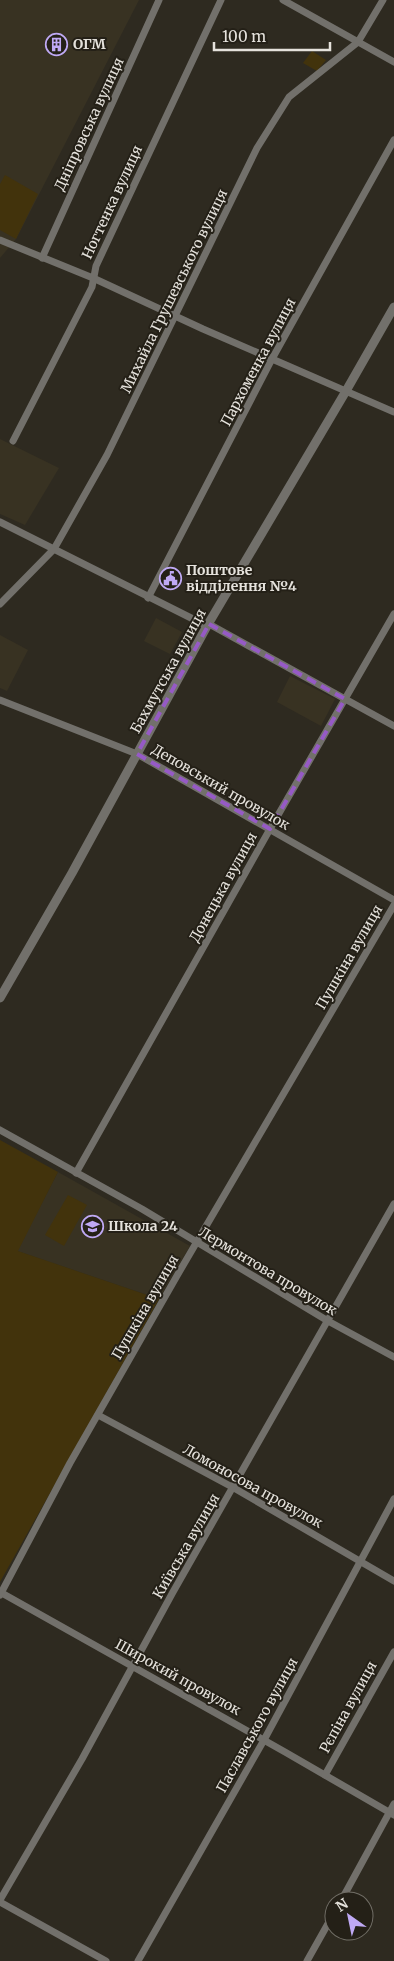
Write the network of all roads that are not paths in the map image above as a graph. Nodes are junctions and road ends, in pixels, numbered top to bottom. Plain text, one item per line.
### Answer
1 (159, 0) edge
2 (221, 0) edge
3 (283, 0) edge
4 (383, 0) edge
5 (358, 42) junction
6 (394, 62) edge
7 (394, 140) edge
8 (0, 240) edge
9 (42, 258) junction
10 (93, 278) junction
11 (394, 307) edge
12 (176, 317) junction
13 (272, 359) junction
14 (346, 391) junction
15 (394, 412) edge
16 (14, 441) dead end
17 (0, 522) edge
18 (54, 549) junction
19 (148, 598) junction
20 (0, 604) edge
21 (394, 614) edge
22 (208, 625) junction
23 (0, 700) edge
24 (345, 700) junction
25 (394, 726) edge
26 (137, 754) junction
27 (270, 829) junction
28 (394, 900) edge
29 (394, 905) edge
30 (0, 998) edge
31 (0, 1130) edge
32 (76, 1173) junction
33 (394, 1204) edge
34 (197, 1243) junction
35 (328, 1322) junction
36 (394, 1357) edge
37 (98, 1415) junction
38 (234, 1488) junction
39 (394, 1499) edge
40 (360, 1561) junction
41 (394, 1581) edge
42 (0, 1593) edge
43 (394, 1652) edge
44 (133, 1667) junction
45 (264, 1740) junction
46 (325, 1775) junction
47 (394, 1804) edge
48 (392, 1814) edge
49 (347, 1891) edge
50 (0, 1901) edge
51 (324, 1931) edge
52 (106, 1961) edge
53 (138, 1961) edge
54 (308, 1961) edge

1 - 9 street, Дніпровська вулиця
2 - 10 street, Ногтенка вулиця
3 - 5 street
4 - 5 street, Михайла Грушевського вулиця
5 - 6 street
5 - 12 street, Михайла Грушевського вулиця
7 - 13 street, Пархоменка вулиця
8 - 9 street
9 - 10 street
10 - 12 street
10 - 16 street, Ногтенка вулиця
11 - 14 street, Бахмутська вулиця
12 - 13 street
12 - 18 street, Михайла Грушевського вулиця
13 - 14 street
13 - 19 street, Пархоменка вулиця
14 - 15 street
14 - 22 street, Бахмутська вулиця
17 - 18 street
18 - 19 street
18 - 20 street, Михайла Грушевського вулиця
19 - 22 street
21 - 24 street, Донецька вулиця
22 - 24 street
22 - 26 street, Бахмутська вулиця
23 - 26 street, Деповський провулок
24 - 25 street
24 - 27 street, Донецька вулиця
26 - 27 street, Деповський провулок
26 - 30 street, Бахмутська вулиця
27 - 28 street, Деповський провулок
27 - 32 street, Донецька вулиця
29 - 34 street, Пушкіна вулиця
31 - 32 street, Лермонтова провулок
32 - 34 street, Лермонтова провулок
33 - 35 street, Київська вулиця
34 - 35 street, Лермонтова провулок
34 - 37 street, Пушкіна вулиця
35 - 36 street, Лермонтова провулок
35 - 38 street, Київська вулиця
37 - 38 street, Ломоносова провулок
37 - 42 street, Пушкіна вулиця
38 - 40 street, Ломоносова провулок
38 - 44 street, Київська вулиця
39 - 40 street, Паславського вулиця
40 - 41 street, Ломоносова провулок
40 - 45 street, Паславського вулиця
42 - 44 street, Широкий провулок
43 - 46 street, Рєпіна вулиця
44 - 45 street, Широкий провулок
44 - 50 street, Київська вулиця
45 - 46 street, Широкий провулок
45 - 53 street, Паславського вулиця
46 - 48 street, Широкий провулок
47 - 48 street
48 - 49 street
50 - 52 street
51 - 54 street

